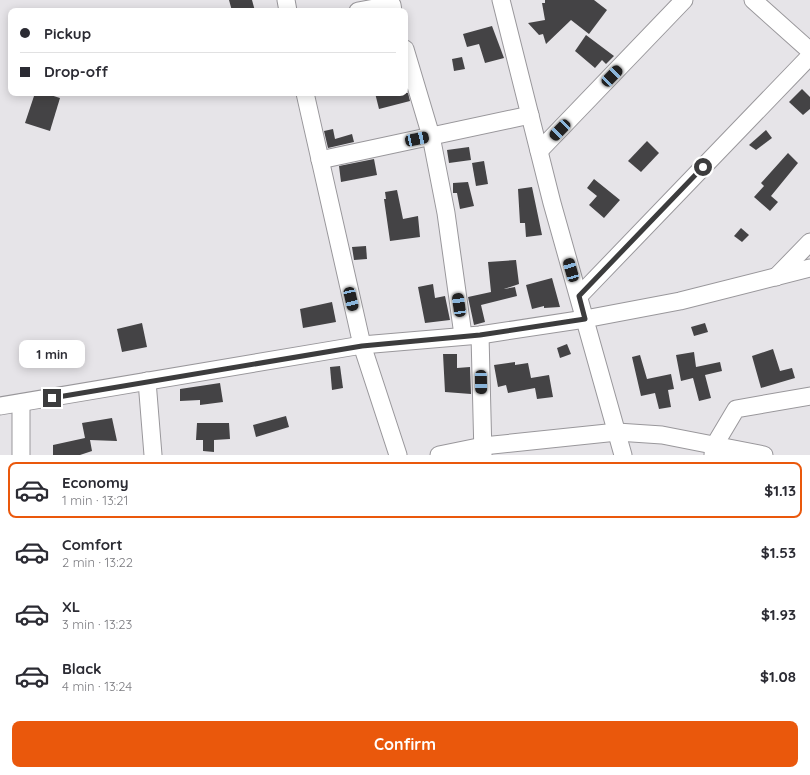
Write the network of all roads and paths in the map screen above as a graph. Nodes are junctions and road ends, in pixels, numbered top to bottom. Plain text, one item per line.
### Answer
1 (684, 0) edge
2 (753, 0) edge
3 (503, 1) edge
4 (378, 8) edge
5 (393, 8) edge
6 (810, 51) edge
7 (810, 56) edge
8 (408, 59) edge
9 (306, 96) edge
10 (530, 115) junction
11 (431, 136) junction
12 (539, 151) junction
13 (320, 160) junction
14 (807, 250) edge
15 (810, 268) edge
16 (776, 277) junction
17 (579, 296) junction
18 (585, 319) junction
19 (480, 335) junction
20 (463, 336) junction
21 (362, 346) junction
22 (146, 382) junction
23 (810, 396) edge
24 (21, 403) junction
25 (0, 406) edge
26 (618, 432) junction
27 (483, 450) edge
28 (714, 450) edge
29 (21, 455) edge
30 (153, 455) edge
31 (398, 455) edge
32 (439, 455) edge
33 (623, 455) edge
34 (764, 455) edge

1 - 12 street
2 - 6 street
3 - 10 street
4 - 5 street
7 - 17 street
8 - 11 street
9 - 13 street
10 - 11 street
10 - 12 street
11 - 13 street
11 - 20 street
12 - 17 street
13 - 21 street
14 - 16 street
15 - 16 street
16 - 18 street
17 - 18 street
18 - 19 street
18 - 26 street
19 - 20 street
19 - 27 street
20 - 21 street
21 - 22 street
21 - 31 street
22 - 24 street
22 - 30 street
23 - 28 street
24 - 25 street
24 - 29 street
26 - 27 street
26 - 28 street
26 - 33 street
27 - 32 street
28 - 34 street

